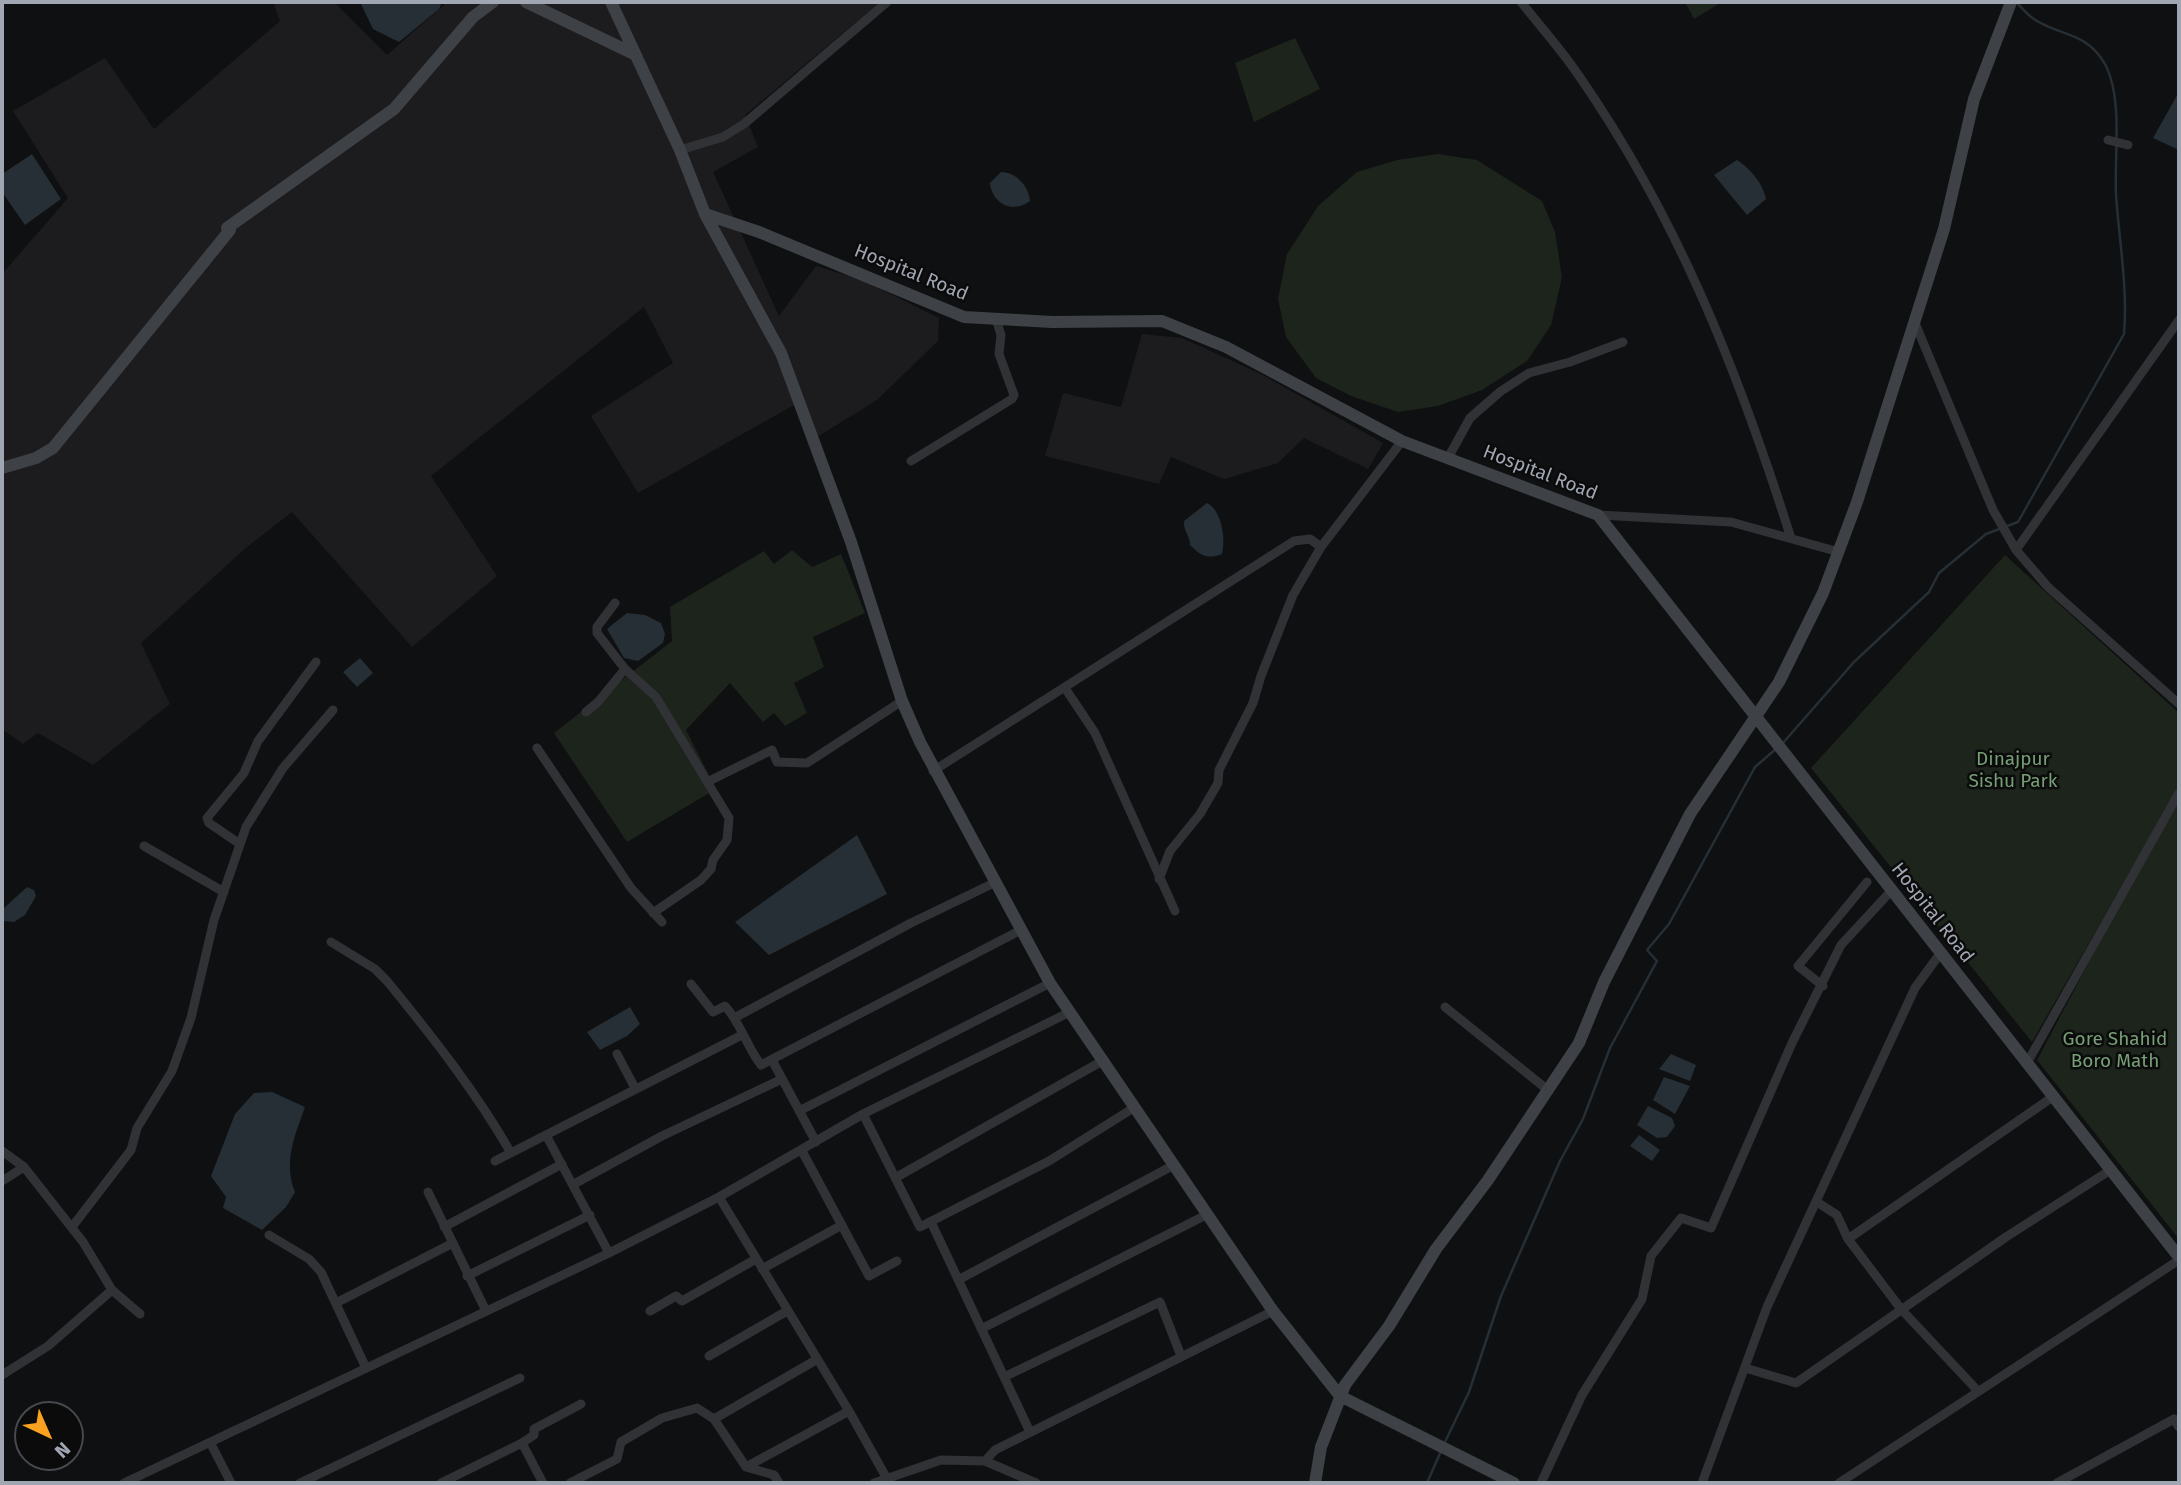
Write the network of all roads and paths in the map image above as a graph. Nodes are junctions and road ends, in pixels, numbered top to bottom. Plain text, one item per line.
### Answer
1 (493, 2) edge
2 (526, 2) edge
3 (611, 2) edge
4 (887, 2) edge
5 (1521, 2) edge
6 (2010, 3) edge
7 (634, 54) junction
8 (2108, 141) dead end
9 (2128, 145) dead end
10 (680, 150) junction
11 (705, 214) junction
12 (996, 318) junction
13 (2179, 320) edge
14 (1915, 323) junction
15 (1623, 342) dead end
16 (1402, 441) junction
17 (1448, 458) junction
18 (911, 461) dead end
19 (2, 468) edge
20 (1598, 515) junction
21 (1791, 538) junction
22 (2014, 546) junction
23 (1321, 547) junction
24 (1839, 552) junction
25 (615, 603) dead end
26 (316, 662) dead end
27 (625, 669) junction
28 (1065, 688) junction
29 (2177, 699) edge
30 (902, 701) junction
31 (333, 710) dead end
32 (586, 712) dead end
33 (1756, 716) junction
34 (537, 748) dead end
35 (933, 771) junction
36 (709, 781) junction
37 (2179, 793) edge
38 (240, 844) junction
39 (144, 846) dead end
40 (1159, 879) junction
41 (1867, 882) dead end
42 (996, 883) junction
43 (1891, 891) junction
44 (224, 892) junction
45 (1175, 911) dead end
46 (653, 913) junction
47 (662, 922) dead end
48 (1019, 931) junction
49 (331, 942) dead end
50 (1939, 955) junction
51 (691, 984) dead end
52 (1050, 984) junction
53 (1823, 986) junction
54 (1446, 1007) dead end
55 (1070, 1012) junction
56 (736, 1017) junction
57 (742, 1035) junction
58 (617, 1054) dead end
59 (772, 1060) junction
60 (1104, 1060) junction
61 (2027, 1063) junction
62 (782, 1079) junction
63 (635, 1088) junction
64 (1549, 1091) junction
65 (2054, 1096) junction
66 (1135, 1107) junction
67 (799, 1111) junction
68 (863, 1114) junction
69 (546, 1135) junction
70 (816, 1142) junction
71 (2, 1151) edge
72 (802, 1151) junction
73 (511, 1153) junction
74 (495, 1161) dead end
75 (562, 1164) junction
76 (1174, 1165) junction
77 (24, 1167) junction
78 (2112, 1169) junction
79 (895, 1178) junction
80 (2, 1181) edge
81 (574, 1184) junction
82 (428, 1192) dead end
83 (719, 1197) junction
84 (1817, 1202) junction
85 (1208, 1214) junction
86 (590, 1215) junction
87 (931, 1222) junction
88 (842, 1225) junction
89 (72, 1227) junction
90 (444, 1227) junction
91 (269, 1235) dead end
92 (1849, 1239) junction
93 (451, 1244) junction
94 (608, 1253) junction
95 (757, 1259) junction
96 (2179, 1259) edge
97 (897, 1261) dead end
98 (762, 1269) junction
99 (467, 1276) junction
100 (958, 1280) junction
101 (112, 1290) junction
102 (335, 1303) junction
103 (1901, 1309) junction
104 (486, 1311) junction
105 (650, 1311) dead end
106 (787, 1311) junction
107 (1273, 1311) junction
108 (140, 1314) dead end
109 (981, 1329) junction
110 (709, 1356) dead end
111 (1181, 1356) junction
112 (816, 1360) junction
113 (366, 1368) junction
114 (1745, 1368) junction
115 (2, 1375) edge
116 (1004, 1377) junction
117 (520, 1378) dead end
118 (1977, 1390) junction
119 (1339, 1396) junction
120 (581, 1404) dead end
121 (849, 1410) junction
122 (714, 1419) junction
123 (2179, 1427) edge
124 (1030, 1432) junction
125 (210, 1442) junction
126 (522, 1443) junction
127 (985, 1461) junction
128 (746, 1467) junction
129 (879, 1482) edge
130 (124, 1483) edge
131 (231, 1483) edge
132 (300, 1483) edge
133 (441, 1483) edge
134 (544, 1483) edge
135 (570, 1483) edge
136 (779, 1483) edge
137 (1036, 1483) edge
138 (1315, 1483) edge
139 (1514, 1483) edge
140 (1541, 1483) edge
141 (1702, 1483) edge
142 (1839, 1483) edge
143 (2057, 1483) edge

1 - 19 street
2 - 7 street
3 - 7 street
4 - 10 street
5 - 21 street
6 - 14 street
7 - 10 street
8 - 9 street
10 - 11 street
11 - 12 street, Hospital Road
11 - 30 street
12 - 16 street, Hospital Road
12 - 18 street
13 - 22 street
14 - 22 street
14 - 24 street
15 - 17 street
16 - 17 street, Hospital Road
16 - 23 street
17 - 20 street, Hospital Road
20 - 21 street
20 - 33 street, Hospital Road
21 - 24 street
22 - 29 street
23 - 28 street
23 - 40 street
24 - 33 street
25 - 27 street
26 - 38 street
27 - 32 street
27 - 36 street
28 - 35 street
28 - 40 street
30 - 35 street
30 - 36 street
31 - 38 street
33 - 43 street, Hospital Road
33 - 64 street
34 - 46 street
35 - 42 street
36 - 46 street
37 - 61 street
38 - 44 street
39 - 44 street
40 - 45 street
41 - 53 street
42 - 48 street
42 - 56 street
43 - 50 street, Hospital Road
43 - 53 street
44 - 89 street
46 - 47 street
48 - 52 street
48 - 59 street
49 - 73 street
50 - 61 street, Hospital Road
50 - 84 street
51 - 56 street
52 - 55 street
52 - 67 street
53 - 140 street
54 - 64 street
55 - 60 street
55 - 68 street
56 - 57 street
57 - 59 street
57 - 63 street
58 - 63 street
59 - 62 street
60 - 66 street
60 - 79 street
61 - 65 street, Hospital Road
62 - 67 street
62 - 81 street
63 - 69 street
64 - 119 street
65 - 78 street, Hospital Road
65 - 92 street
66 - 76 street
66 - 87 street
67 - 70 street
68 - 70 street
68 - 79 street
69 - 73 street
69 - 75 street
70 - 72 street
71 - 77 street
72 - 83 street
72 - 88 street
73 - 74 street
75 - 81 street
75 - 90 street
76 - 85 street
76 - 100 street
77 - 80 street
77 - 89 street
78 - 96 street, Hospital Road
78 - 103 street
79 - 87 street
81 - 86 street
82 - 90 street
83 - 94 street
83 - 95 street
84 - 92 street
84 - 114 street
85 - 107 street
85 - 109 street
86 - 94 street
86 - 99 street
87 - 100 street
88 - 97 street
88 - 98 street
89 - 101 street
90 - 93 street
91 - 102 street
92 - 103 street
93 - 99 street
93 - 102 street
94 - 104 street
95 - 98 street
95 - 105 street
96 - 118 street
98 - 106 street
99 - 104 street
100 - 109 street
101 - 108 street
101 - 115 street
102 - 113 street
103 - 114 street
103 - 118 street
104 - 113 street
106 - 110 street
106 - 112 street
107 - 111 street
107 - 119 street
109 - 116 street
111 - 116 street
111 - 124 street
112 - 121 street
112 - 122 street
113 - 125 street
114 - 141 street
116 - 124 street
117 - 132 street
118 - 142 street
119 - 138 street
119 - 139 street
120 - 126 street
121 - 128 street
121 - 129 street
122 - 128 street
122 - 135 street
123 - 143 street
124 - 127 street
125 - 130 street
125 - 131 street
126 - 133 street
126 - 134 street
127 - 129 street
127 - 137 street
128 - 136 street

